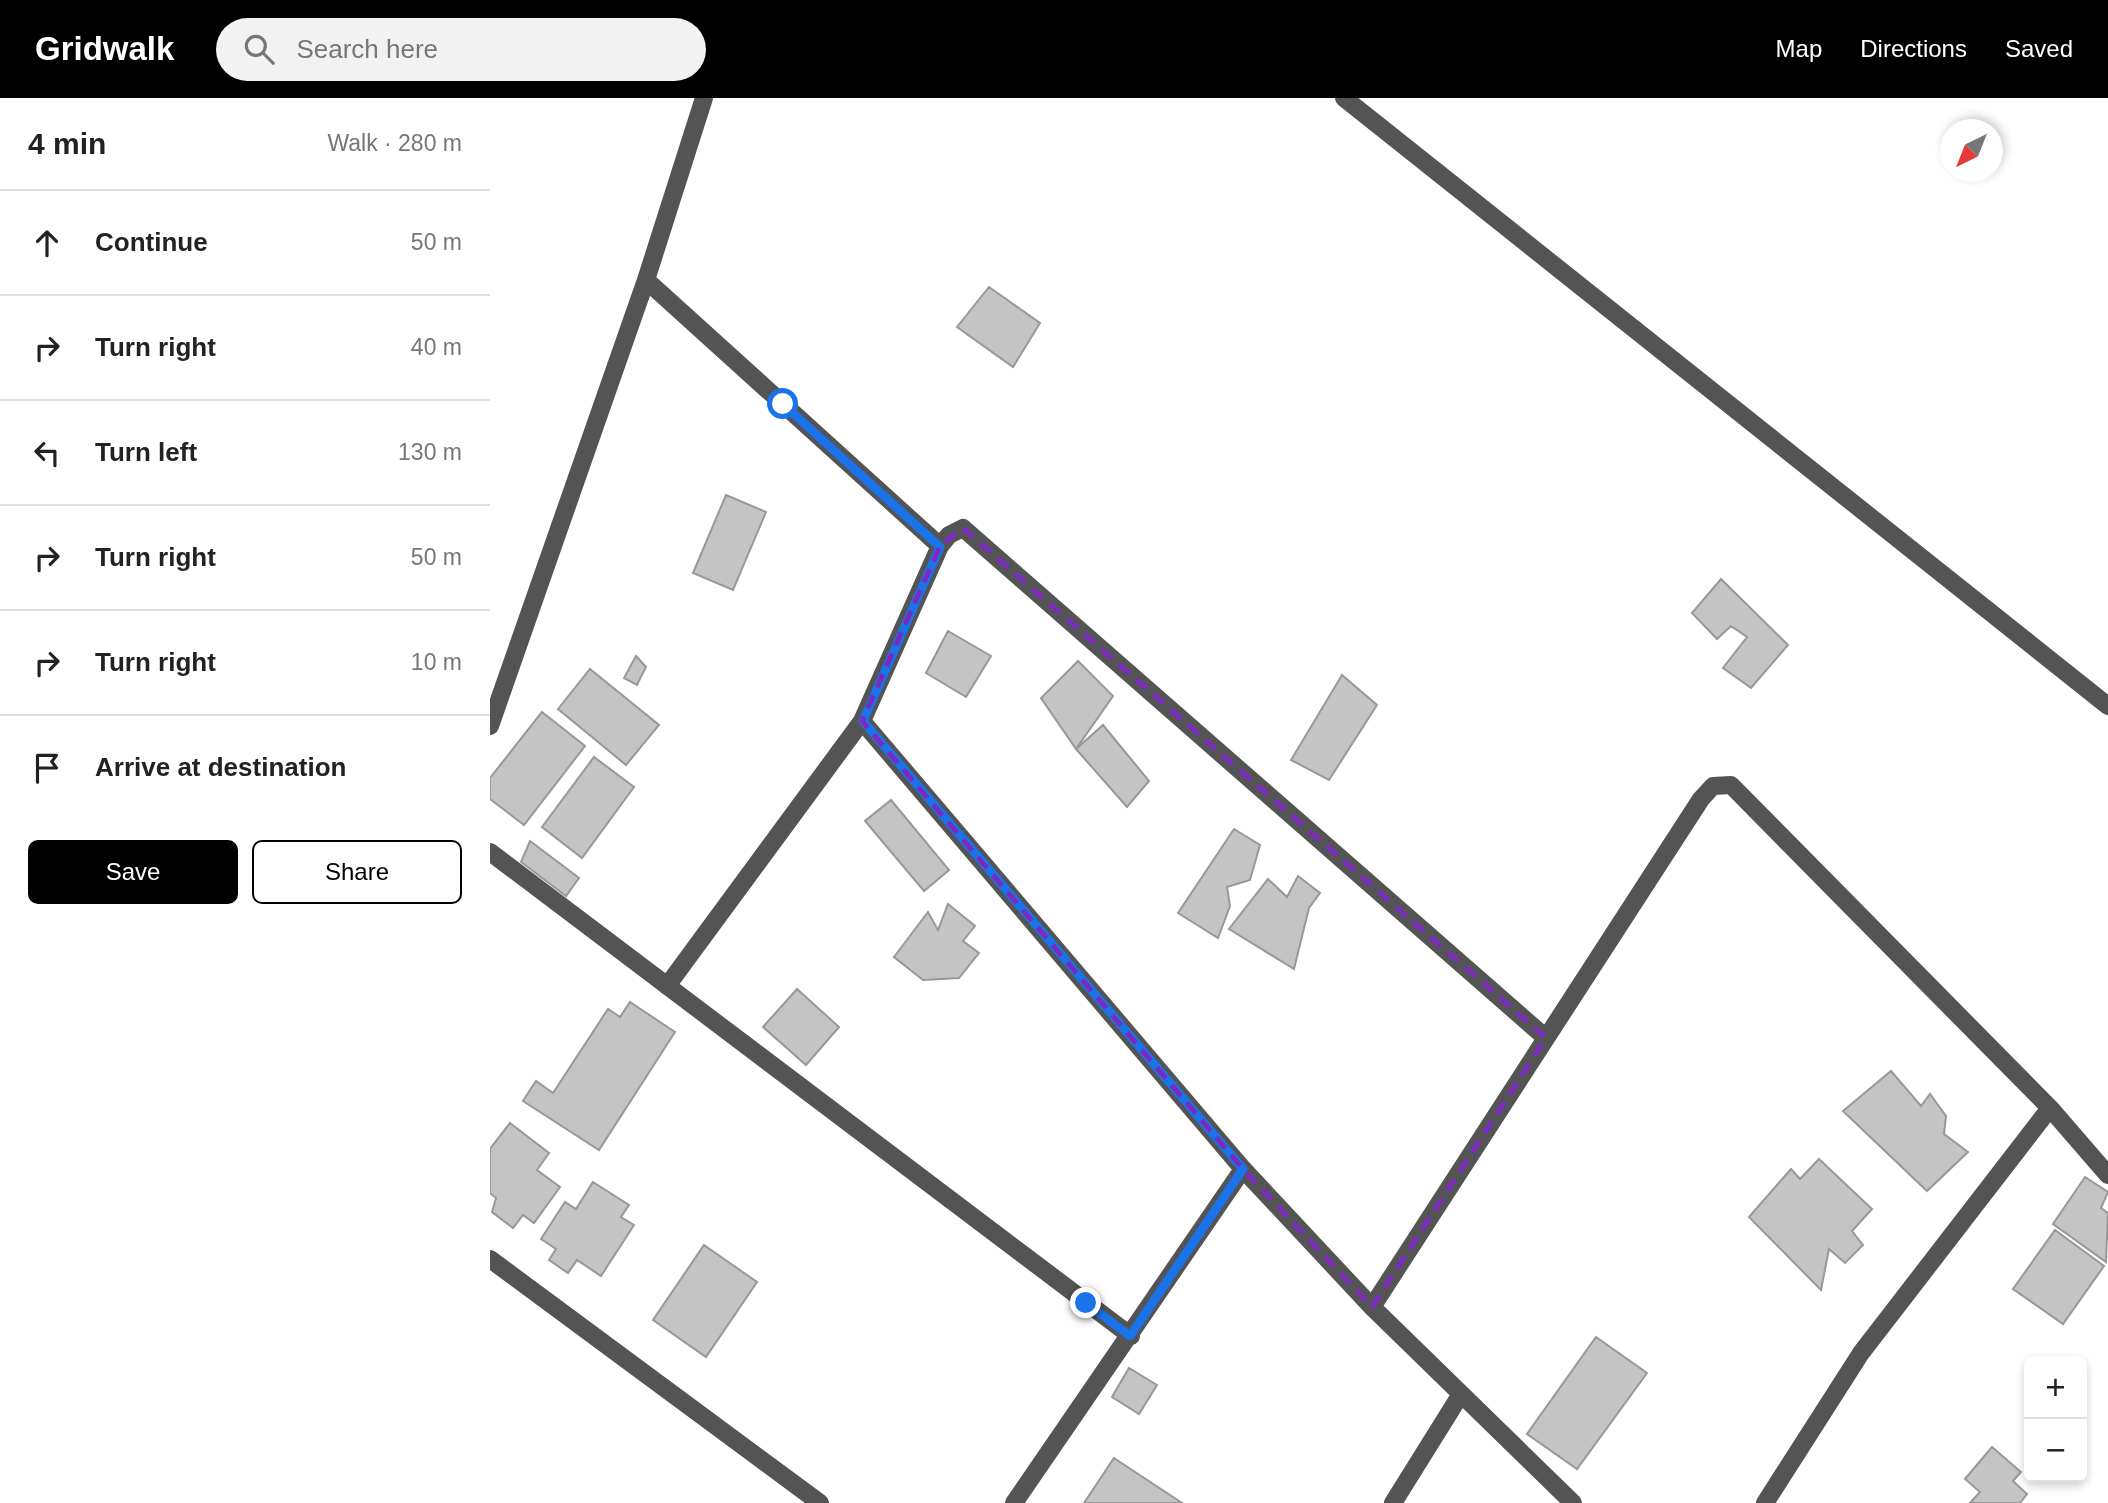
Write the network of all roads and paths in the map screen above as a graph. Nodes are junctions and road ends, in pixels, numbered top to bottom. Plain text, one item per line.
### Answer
1 (704, 98) edge
2 (1344, 98) edge
3 (646, 280) junction
4 (940, 547) junction
5 (2108, 706) edge
6 (863, 721) junction
7 (490, 726) edge
8 (490, 852) edge
9 (667, 986) junction
10 (1546, 1038) junction
11 (2050, 1108) junction
12 (1243, 1169) junction
13 (2108, 1175) edge
14 (490, 1259) edge
15 (1372, 1307) junction
16 (1130, 1336) junction
17 (1461, 1394) junction
18 (820, 1503) edge
19 (1014, 1503) edge
20 (1393, 1503) edge
21 (1573, 1503) edge
22 (1765, 1503) edge

1 - 3 street
2 - 5 street
3 - 4 street
3 - 7 street
4 - 6 street
4 - 10 street
6 - 9 street
6 - 12 street
8 - 9 street
9 - 16 street
10 - 11 street
10 - 15 street
11 - 13 street
11 - 22 street
12 - 15 street
12 - 16 street
14 - 18 street
15 - 17 street
16 - 19 street
17 - 20 street
17 - 21 street

